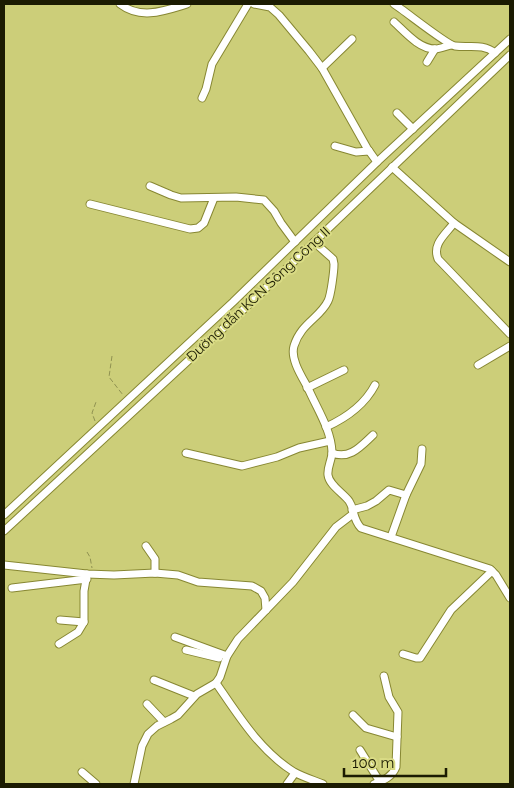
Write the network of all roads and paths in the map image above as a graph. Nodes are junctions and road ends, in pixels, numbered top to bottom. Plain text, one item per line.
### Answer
1 (120, 4) edge
2 (186, 4) edge
3 (248, 4) edge
4 (254, 4) edge
5 (394, 4) edge
6 (271, 5) edge
7 (394, 22) dead end
8 (352, 39) dead end
9 (510, 39) edge
10 (451, 45) junction
11 (435, 49) junction
12 (495, 53) junction
13 (510, 55) edge
14 (427, 62) dead end
15 (322, 68) junction
16 (472, 75) junction
17 (480, 83) junction
18 (202, 98) dead end
19 (396, 113) dead end
20 (413, 129) junction
21 (334, 146) dead end
22 (369, 152) junction
23 (378, 162) junction
24 (392, 167) junction
25 (150, 186) dead end
26 (214, 198) junction
27 (90, 204) dead end
28 (454, 223) junction
29 (295, 242) junction
30 (314, 242) junction
31 (510, 262) edge
32 (510, 334) edge
33 (510, 346) edge
34 (112, 356) dead end
35 (478, 365) dead end
36 (344, 370) dead end
37 (375, 385) dead end
38 (308, 388) junction
39 (127, 400) junction
40 (96, 402) dead end
41 (97, 427) junction
42 (326, 427) junction
43 (373, 434) dead end
44 (330, 441) junction
45 (422, 449) dead end
46 (186, 453) dead end
47 (332, 454) junction
48 (406, 495) junction
49 (24, 496) junction
50 (33, 506) junction
51 (352, 512) junction
52 (4, 515) edge
53 (4, 531) edge
54 (391, 537) junction
55 (146, 546) dead end
56 (87, 552) dead end
57 (4, 565) edge
58 (492, 571) junction
59 (155, 572) junction
60 (88, 576) junction
61 (12, 588) dead end
62 (510, 598) edge
63 (266, 610) junction
64 (60, 620) dead end
65 (84, 622) junction
66 (175, 637) dead end
67 (59, 644) dead end
68 (186, 650) dead end
69 (403, 654) dead end
70 (226, 658) junction
71 (384, 676) dead end
72 (154, 680) dead end
73 (216, 683) junction
74 (194, 696) junction
75 (147, 704) dead end
76 (353, 715) dead end
77 (164, 722) junction
78 (397, 737) junction
79 (360, 750) dead end
80 (82, 772) dead end
81 (295, 773) junction
82 (377, 783) edge
83 (96, 784) edge
84 (134, 784) edge
85 (287, 784) edge
86 (323, 784) edge

1 - 2 street
3 - 18 street
4 - 6 street
5 - 10 street
6 - 15 street
7 - 11 street
8 - 15 street
9 - 12 street, Đường dẫn KCN Sông Công II
10 - 11 street
10 - 12 street
11 - 14 street
12 - 16 street, Đường dẫn KCN Sông Công II
13 - 17 street, Đường dẫn KCN Sông Công II
15 - 22 street
16 - 17 street
16 - 20 street, Đường dẫn KCN Sông Công II
17 - 24 street, Đường dẫn KCN Sông Công II
19 - 20 street
20 - 23 street, Đường dẫn KCN Sông Công II
21 - 22 street
22 - 23 street
23 - 29 street, Đường dẫn KCN Sông Công II
24 - 28 street
24 - 30 street, Đường dẫn KCN Sông Công II
25 - 26 street
26 - 27 street
26 - 29 street
28 - 31 street
28 - 32 street
29 - 39 street, Đường dẫn KCN Sông Công II
30 - 38 street
30 - 50 street, Đường dẫn KCN Sông Công II
33 - 35 street
34 - 39 path
36 - 38 street
37 - 42 street
38 - 42 street
39 - 41 street, Đường dẫn KCN Sông Công II
40 - 41 path
41 - 49 street, Đường dẫn KCN Sông Công II
42 - 44 street
43 - 47 street
44 - 46 street
44 - 47 street
45 - 48 street
47 - 51 street
48 - 51 street
48 - 54 street
49 - 50 street
49 - 52 street, Đường dẫn KCN Sông Công II
50 - 53 street, Đường dẫn KCN Sông Công II
51 - 54 street
51 - 63 street
54 - 58 street
55 - 59 street
56 - 60 path
57 - 60 street
58 - 62 street
58 - 69 street
59 - 60 street
59 - 63 street
60 - 61 street
60 - 65 street
63 - 70 street
64 - 65 street
65 - 67 street
66 - 70 street
68 - 70 street
70 - 73 street
71 - 78 street
72 - 74 street
73 - 74 street
73 - 81 street
74 - 77 street
75 - 77 street
76 - 78 street
77 - 84 street
78 - 82 street
79 - 82 street
80 - 83 street
81 - 85 street
81 - 86 street

